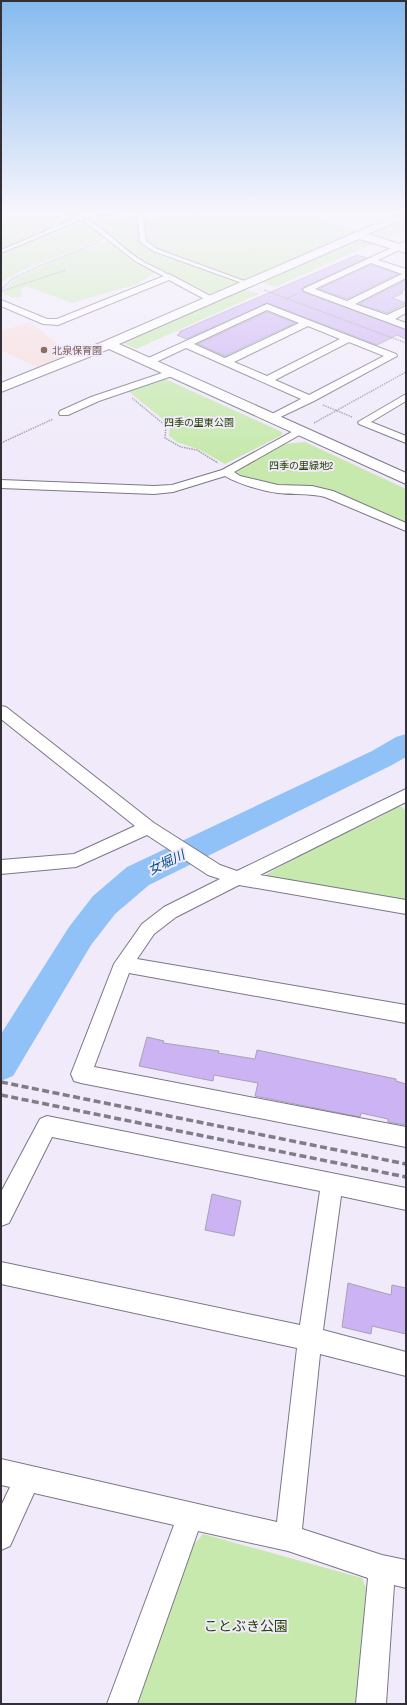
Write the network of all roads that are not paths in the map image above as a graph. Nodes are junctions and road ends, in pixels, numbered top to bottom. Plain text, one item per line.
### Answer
1 (126, 295) edge
2 (201, 295) edge
3 (223, 295) edge
4 (322, 295) edge
5 (366, 295) edge
6 (211, 300) junction
7 (1, 303) edge
8 (347, 304) junction
9 (406, 309) edge
10 (387, 319) junction
11 (307, 323) junction
12 (406, 326) edge
13 (348, 339) junction
14 (110, 344) junction
15 (187, 345) junction
16 (148, 362) junction
17 (225, 362) junction
18 (172, 373) junction
19 (267, 380) junction
20 (1, 388) edge
21 (406, 397) edge
22 (310, 400) junction
23 (64, 413) road end
24 (272, 418) junction
25 (299, 431) junction
26 (406, 440) edge
27 (226, 472) junction
28 (406, 479) edge
29 (1, 484) edge
30 (406, 527) edge
31 (1, 711) edge
32 (404, 799) edge
33 (153, 830) junction
34 (1, 868) edge
35 (237, 878) junction
36 (406, 907) edge
37 (123, 964) junction
38 (406, 1014) edge
39 (406, 1137) edge
40 (332, 1183) junction
41 (406, 1199) edge
42 (1, 1215) edge
43 (1, 1273) edge
44 (310, 1340) junction
45 (406, 1364) edge
46 (1, 1472) edge
47 (27, 1478) junction
48 (190, 1516) junction
49 (1, 1537) edge
50 (288, 1538) junction
51 (394, 1571) edge
52 (122, 1704) edge
53 (371, 1704) edge

1 - 7 street
2 - 6 street
3 - 6 street
4 - 8 street
5 - 8 street
6 - 14 street
8 - 10 street
9 - 10 street
10 - 12 street
11 - 13 street
11 - 15 street
11 - 17 street
13 - 19 street
13 - 22 street
14 - 16 street
14 - 20 street
15 - 16 street
15 - 17 street
16 - 18 street
17 - 19 street
18 - 23 street
18 - 24 street
19 - 22 street
21 - 26 street
22 - 24 street
24 - 25 street
25 - 27 street
25 - 28 street
27 - 29 street
27 - 30 street
31 - 33 street
32 - 35 street
33 - 34 street
33 - 35 street
35 - 36 street
35 - 37 street
37 - 38 street
37 - 39 street
40 - 41 street
40 - 42 street
40 - 44 street
43 - 44 street
44 - 45 street
44 - 50 street
46 - 47 street
47 - 48 street
47 - 49 street
48 - 50 street
48 - 52 street
50 - 51 street
51 - 53 street

